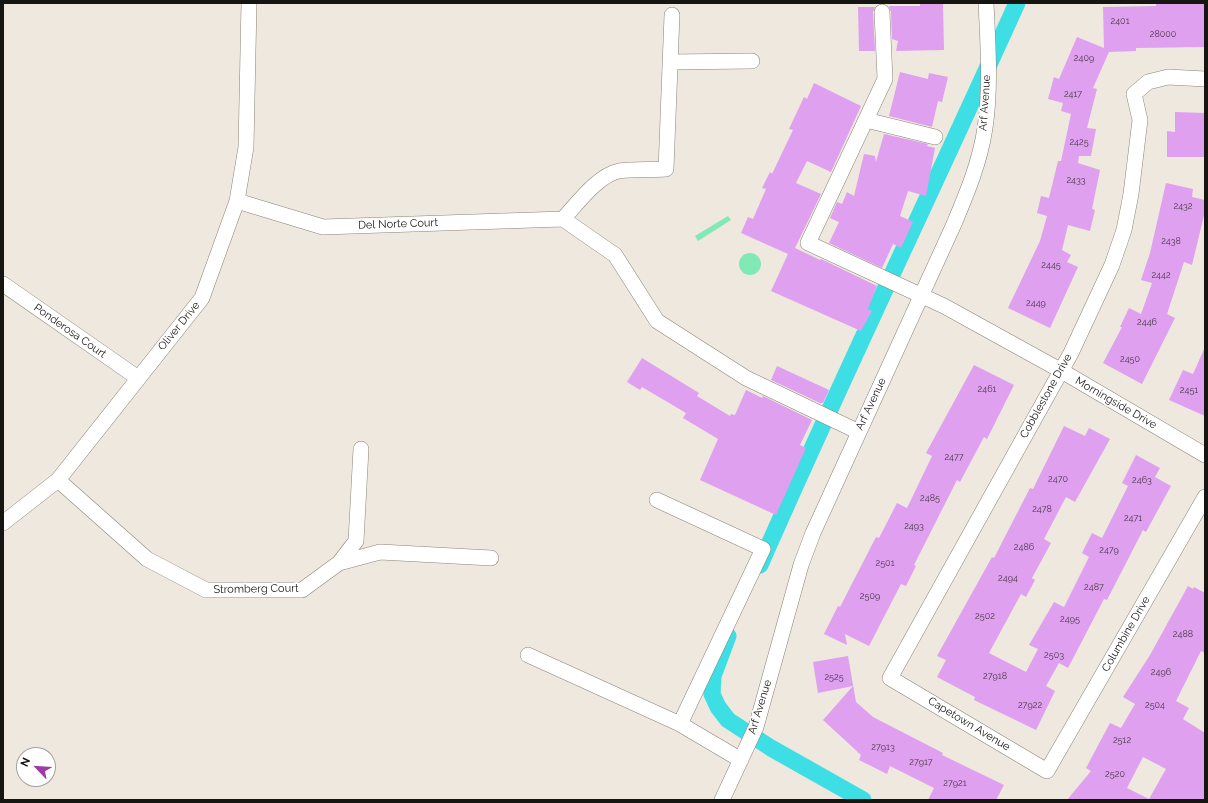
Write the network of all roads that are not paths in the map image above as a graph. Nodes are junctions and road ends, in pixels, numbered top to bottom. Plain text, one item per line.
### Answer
1 (249, 3) edge
2 (986, 3) edge
3 (882, 12) dead end
4 (672, 15) dead end
5 (752, 61) dead end
6 (670, 62) junction
7 (1205, 79) edge
8 (866, 120) junction
9 (935, 137) dead end
10 (237, 201) junction
11 (563, 219) junction
12 (3, 284) edge
13 (922, 294) junction
14 (1060, 370) junction
15 (138, 378) junction
16 (859, 432) junction
17 (361, 449) dead end
18 (1205, 455) edge
19 (58, 480) junction
20 (1205, 497) edge
21 (657, 500) dead end
22 (3, 523) edge
23 (491, 558) dead end
24 (340, 562) junction
25 (528, 655) dead end
26 (890, 678) joint
27 (680, 724) junction
28 (741, 760) junction
29 (1047, 771) joint
30 (722, 800) edge

1 - 10 street, Oliver Drive
2 - 13 street, Arf Avenue
3 - 8 street
4 - 6 street
5 - 6 street
6 - 11 street
7 - 14 street, Cobblestone Drive
8 - 9 street
8 - 13 street, Morningside Drive
10 - 11 street, Del Norte Court
10 - 15 street, Oliver Drive
11 - 16 street
12 - 15 street, Ponderosa Court
13 - 14 street, Morningside Drive
13 - 16 street, Arf Avenue
14 - 18 street, Morningside Drive
14 - 26 street, Cobblestone Drive
15 - 19 street, Oliver Drive
16 - 28 street, Arf Avenue
17 - 24 street
19 - 22 street, Oliver Drive
19 - 24 street, Stromberg Court
20 - 29 street, Columbine Drive
21 - 27 street
23 - 24 street
25 - 27 street
26 - 29 street, Capetown Avenue
27 - 28 street
28 - 30 street, Arf Avenue

